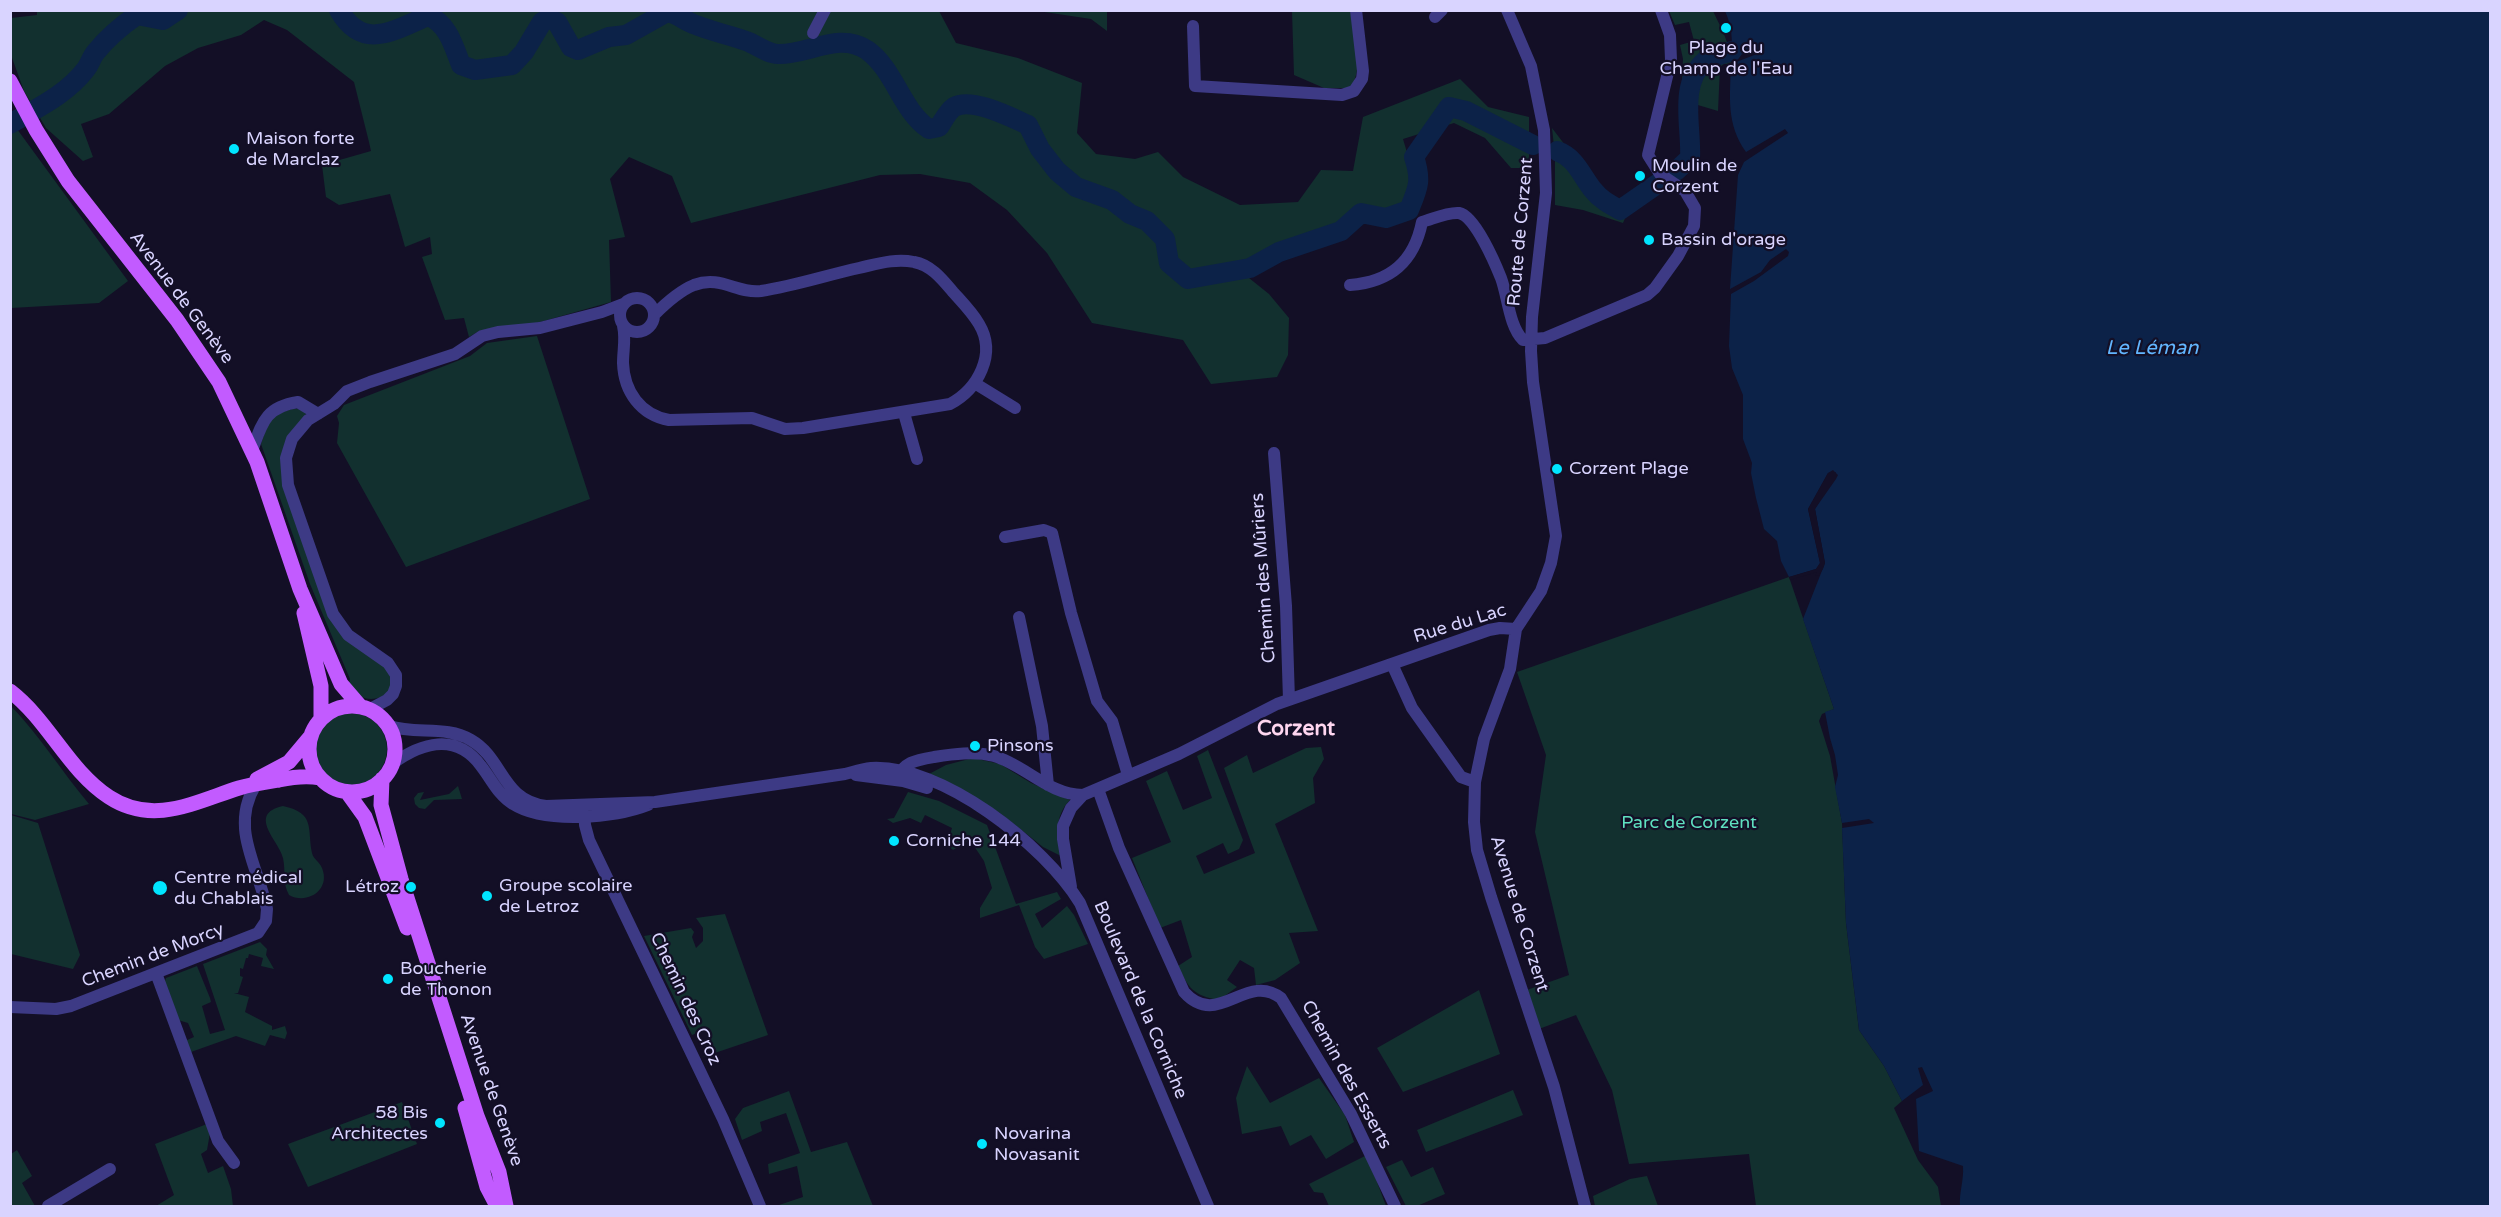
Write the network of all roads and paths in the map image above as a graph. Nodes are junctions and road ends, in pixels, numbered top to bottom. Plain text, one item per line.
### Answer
1 (825, 10) edge
2 (1356, 10) edge
3 (1507, 10) edge
4 (1513, 10) edge
5 (1661, 10) edge
6 (1193, 26) dead end
7 (813, 33) dead end
8 (1528, 57) junction
9 (10, 81) edge
10 (1350, 285) dead end
11 (669, 299) junction
12 (646, 300) junction
13 (623, 304) junction
14 (602, 312) junction
15 (654, 315) junction
16 (622, 323) junction
17 (640, 332) junction
18 (1531, 340) junction
19 (625, 351) junction
20 (976, 384) junction
21 (1015, 408) dead end
22 (904, 412) junction
23 (318, 414) junction
24 (252, 451) junction
25 (1274, 453) dead end
26 (917, 459) dead end
27 (1005, 537) dead end
28 (300, 590) junction
29 (1019, 617) dead end
30 (1516, 629) junction
31 (1392, 664) junction
32 (10, 691) edge
33 (1289, 700) junction
34 (365, 707) junction
35 (321, 718) junction
36 (389, 726) junction
37 (310, 737) junction
38 (392, 764) junction
39 (491, 769) junction
40 (1128, 776) junction
41 (905, 777) junction
42 (320, 778) junction
43 (382, 779) junction
44 (1475, 782) junction
45 (1048, 785) junction
46 (249, 786) junction
47 (1098, 789) junction
48 (346, 792) junction
49 (1083, 795) junction
50 (584, 811) junction
51 (1072, 890) junction
52 (156, 973) junction
53 (10, 1007) edge
54 (483, 1150) junction
55 (234, 1163) dead end
56 (110, 1169) dead end
57 (490, 1170) junction
58 (48, 1206) edge
59 (498, 1206) edge
60 (506, 1206) edge
61 (760, 1206) edge
62 (1208, 1206) edge
63 (1395, 1206) edge
64 (1585, 1206) edge

1 - 7 street
2 - 6 street
3 - 8 street, Route de Corzent
4 - 8 street, Route de Corzent
5 - 18 street
8 - 18 street, Route de Corzent
9 - 24 main road, Avenue de Genève
10 - 18 street
11 - 12 street
11 - 15 street
11 - 20 street
12 - 13 street
12 - 15 street
13 - 14 street
13 - 16 street
14 - 16 street
14 - 23 street
15 - 17 street
16 - 17 street
16 - 19 street
17 - 19 street
18 - 30 street, Rue du Lac
19 - 22 street
20 - 21 street
20 - 22 street
22 - 26 street
23 - 24 street
23 - 34 street
24 - 28 main road, Avenue de Genève
25 - 33 street, Chemin des Mûriers
27 - 40 street
28 - 34 main road, Avenue de Genève
28 - 35 main road, Avenue de Genève
29 - 45 street
30 - 31 street, Rue du Lac
30 - 44 street, Avenue de Corzent
31 - 33 street, Rue du Lac
31 - 44 street
32 - 46 main road
33 - 40 street, Rue du Lac
34 - 35 main road
34 - 36 main road
35 - 37 main road
36 - 38 main road
36 - 39 street, Boulevard de la Corniche
37 - 42 main road
37 - 46 main road
38 - 39 street, Boulevard de la Corniche
38 - 43 main road
39 - 50 street, Boulevard de la Corniche
40 - 47 street, Rue du Lac
41 - 45 street
41 - 50 street, Boulevard de la Corniche
41 - 51 street, Boulevard de la Corniche
42 - 46 main road
42 - 48 main road
43 - 48 main road
43 - 54 main road, Avenue de Genève
44 - 64 street, Avenue de Corzent
45 - 49 street
46 - 52 street, Chemin de Morcy
47 - 49 street, Rue du Lac
47 - 63 street, Chemin des Esserts
48 - 54 main road, Avenue de Genève
49 - 51 street
50 - 61 street, Chemin des Croz
51 - 62 street, Boulevard de la Corniche
52 - 53 street, Chemin de Morcy
52 - 55 street
54 - 57 main road, Avenue de Genève
56 - 58 street
57 - 59 main road, Avenue de Genève
57 - 60 main road, Avenue de Genève

